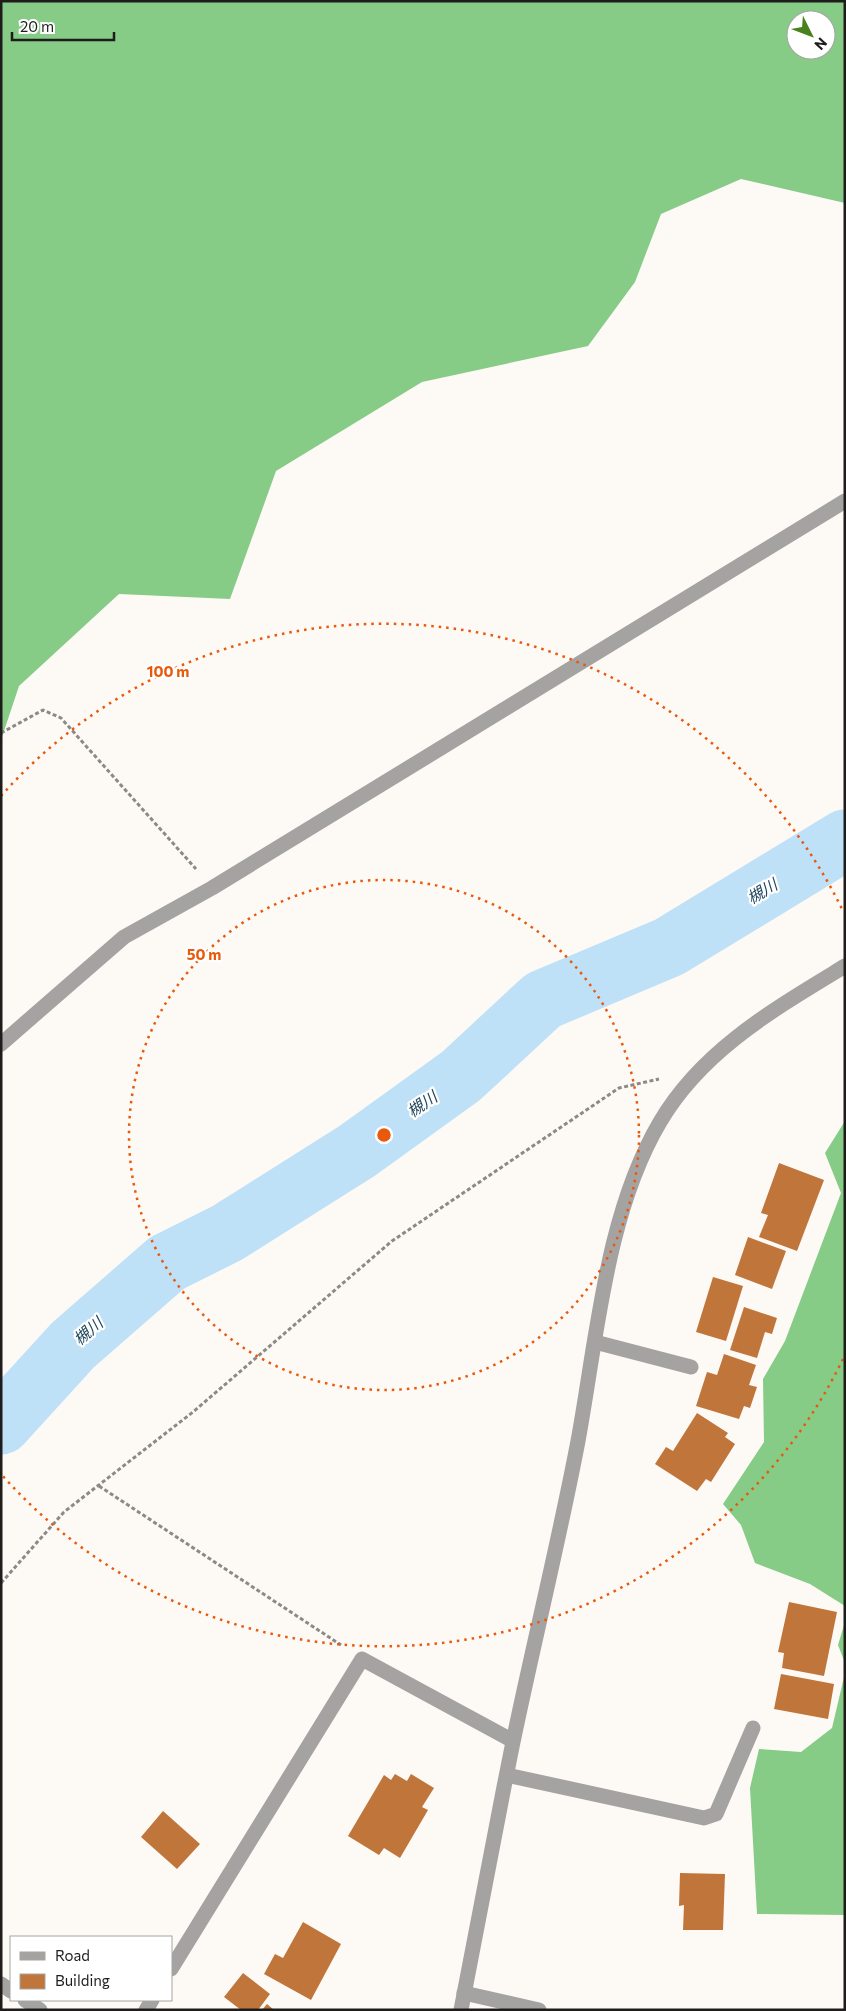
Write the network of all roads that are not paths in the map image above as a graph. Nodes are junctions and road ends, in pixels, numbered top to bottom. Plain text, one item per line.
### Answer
1 (845, 501) edge
2 (845, 966) edge
3 (1, 1044) edge
4 (596, 1342) junction
5 (691, 1366) dead end
6 (753, 1728) dead end
7 (513, 1742) junction
8 (507, 1775) junction
9 (172, 1967) edge
10 (464, 1993) junction
11 (26, 2001) edge
12 (40, 2010) edge
13 (461, 2010) edge
14 (539, 2010) edge

1 - 3 street
2 - 4 street
4 - 5 street
4 - 7 street
6 - 8 street
7 - 8 street
7 - 9 street
8 - 10 street
10 - 13 street
10 - 14 street
11 - 12 street

